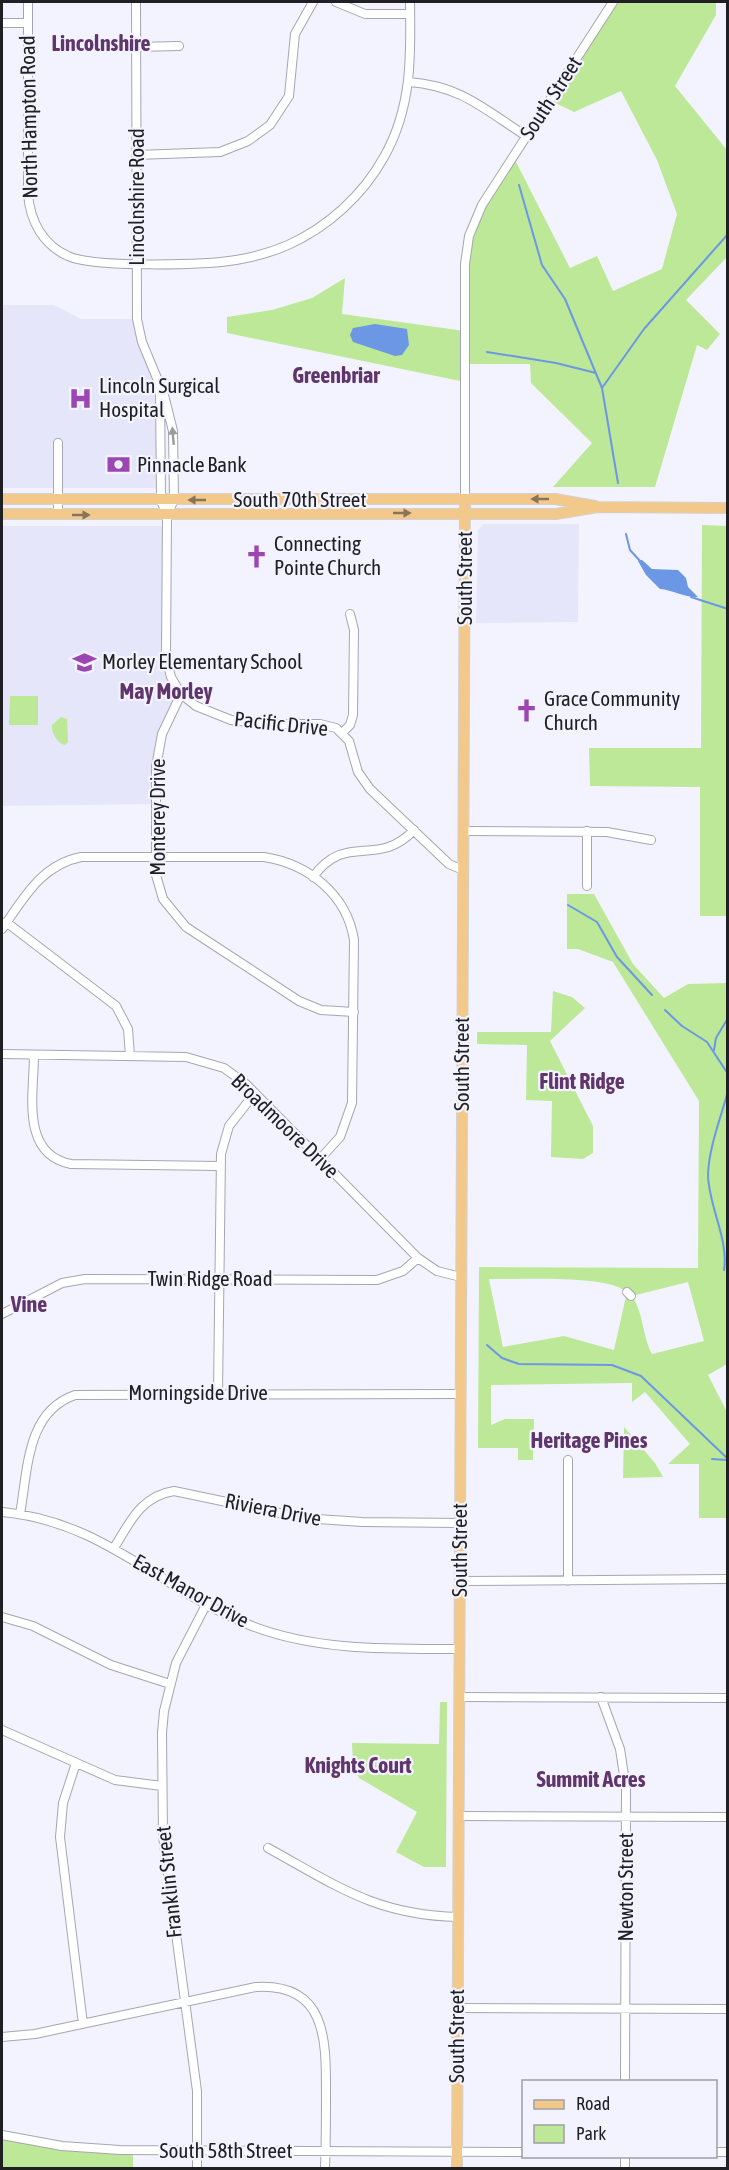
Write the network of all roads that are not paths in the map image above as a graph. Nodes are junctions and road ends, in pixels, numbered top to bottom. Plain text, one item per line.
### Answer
1 (28, 2) edge
2 (136, 2) edge
3 (313, 2) edge
4 (336, 2) edge
5 (410, 2) edge
6 (613, 2) edge
7 (410, 14) junction
8 (2, 23) edge
9 (28, 23) junction
10 (179, 46) dead end
11 (136, 47) junction
12 (409, 82) junction
13 (526, 136) junction
14 (136, 155) junction
15 (137, 263) junction
16 (160, 388) junction
17 (58, 443) dead end
18 (2, 499) edge
19 (58, 499) junction
20 (465, 499) junction
21 (174, 500) junction
22 (161, 501) junction
23 (598, 507) junction
24 (728, 508) edge
25 (465, 512) junction
26 (2, 514) edge
27 (58, 514) junction
28 (167, 514) junction
29 (350, 614) dead end
30 (181, 694) junction
31 (343, 732) junction
32 (414, 830) junction
33 (464, 831) junction
34 (587, 831) junction
35 (651, 840) dead end
36 (156, 857) junction
37 (464, 870) junction
38 (313, 877) junction
39 (587, 886) dead end
40 (4, 926) edge
41 (354, 1012) junction
42 (2, 1054) edge
43 (34, 1055) junction
44 (130, 1056) junction
45 (255, 1093) junction
46 (320, 1159) junction
47 (220, 1166) junction
48 (418, 1258) junction
49 (461, 1277) junction
50 (219, 1279) junction
51 (2, 1314) edge
52 (218, 1393) junction
53 (460, 1394) junction
54 (568, 1460) dead end
55 (2, 1512) edge
56 (20, 1514) junction
57 (460, 1522) junction
58 (114, 1548) junction
59 (728, 1579) edge
60 (460, 1581) junction
61 (568, 1581) junction
62 (207, 1603) junction
63 (2, 1617) edge
64 (459, 1649) junction
65 (170, 1684) junction
66 (459, 1697) junction
67 (601, 1697) junction
68 (728, 1698) edge
69 (2, 1730) edge
70 (76, 1763) junction
71 (162, 1786) junction
72 (458, 1816) junction
73 (626, 1816) junction
74 (728, 1817) edge
75 (268, 1848) dead end
76 (458, 1917) junction
77 (185, 2002) junction
78 (457, 2008) junction
79 (626, 2008) junction
80 (728, 2009) edge
81 (83, 2024) junction
82 (2, 2037) edge
83 (625, 2080) edge
84 (2, 2135) edge
85 (197, 2151) junction
86 (326, 2151) junction
87 (457, 2151) junction
88 (522, 2152) edge
89 (197, 2169) edge
90 (326, 2169) edge
91 (456, 2169) edge

1 - 9 street, North Hampton Road
2 - 11 street, Lincolnshire Road
3 - 14 street
4 - 7 street
5 - 7 street, North Hampton Road
6 - 13 street, South Street
7 - 12 street, North Hampton Road
8 - 9 street
9 - 15 street, North Hampton Road
10 - 11 street
11 - 14 street, Lincolnshire Road
12 - 13 street
12 - 15 street, North Hampton Road
13 - 20 street, South Street
14 - 15 street, Lincolnshire Road
15 - 16 street, Lincolnshire Road
21 -> 16 street, Lincolnshire Road
16 - 22 street, Lincolnshire Road
17 - 19 street
18 - 19 main road, South 70th Street
19 - 22 main road, South 70th Street
19 - 27 street
20 -> 21 main road, South 70th Street
23 -> 20 main road, South 70th Street
20 - 25 main road, South Street
21 - 22 main road, South 70th Street
21 - 28 street, Lincolnshire Road
22 - 28 street, Lincolnshire Road
23 - 24 main road, South 70th Street
23 - 25 main road, South 70th Street
28 -> 25 main road, South 70th Street
25 - 33 main road, South Street
26 - 27 main road, South 70th Street
27 -> 28 main road, South 70th Street
28 - 30 street
29 - 31 street
30 - 31 street, Pacific Drive
30 - 36 street, Monterey Drive
31 - 32 street, Pacific Drive
32 - 37 street, Pacific Drive
32 - 38 street
33 - 34 street
33 - 37 main road, South Street
34 - 35 street
34 - 39 street
36 - 38 street
36 - 40 street
36 - 41 street, Monterey Drive
37 - 49 main road, South Street
38 - 41 street
40 - 44 street
41 - 46 street
42 - 43 street, Broadmoore Drive
43 - 44 street, Broadmoore Drive
43 - 47 street
44 - 45 street, Broadmoore Drive
45 - 46 street, Broadmoore Drive
45 - 47 street
46 - 48 street, Broadmoore Drive
47 - 50 street
48 - 49 street, Broadmoore Drive
48 - 50 street, Twin Ridge Road
49 - 53 main road, South Street
50 - 51 street, Twin Ridge Road
50 - 52 street
52 - 53 street, Morningside Drive
52 - 56 street, Morningside Drive
53 - 57 main road, South Street
54 - 61 street
55 - 56 street, East Manor Drive
56 - 58 street, East Manor Drive
57 - 58 street, Riviera Drive
57 - 60 main road, South Street
58 - 62 street, East Manor Drive
59 - 61 street
60 - 61 street
60 - 64 main road, South Street
62 - 64 street, East Manor Drive
62 - 65 street, Franklin Street
63 - 65 street
64 - 66 main road, South Street
65 - 71 street, Franklin Street
66 - 67 street
66 - 72 main road, South Street
67 - 68 street
67 - 73 street, Newton Street
69 - 70 street
70 - 71 street
70 - 81 street
71 - 77 street, Franklin Street
72 - 73 street
72 - 76 main road, South Street
73 - 74 street
73 - 79 street, Newton Street
75 - 76 street
76 - 78 main road, South Street
77 - 81 street
77 - 85 street, Franklin Street
77 - 86 street
78 - 79 street
78 - 87 main road, South Street
79 - 80 street
79 - 83 street, Newton Street
81 - 82 street
84 - 85 street, South 58th Street
85 - 86 street, South 58th Street
85 - 89 street, Franklin Street
86 - 87 street, South 58th Street
86 - 90 street
87 - 88 street, South 58th Street
87 - 91 main road, South Street

